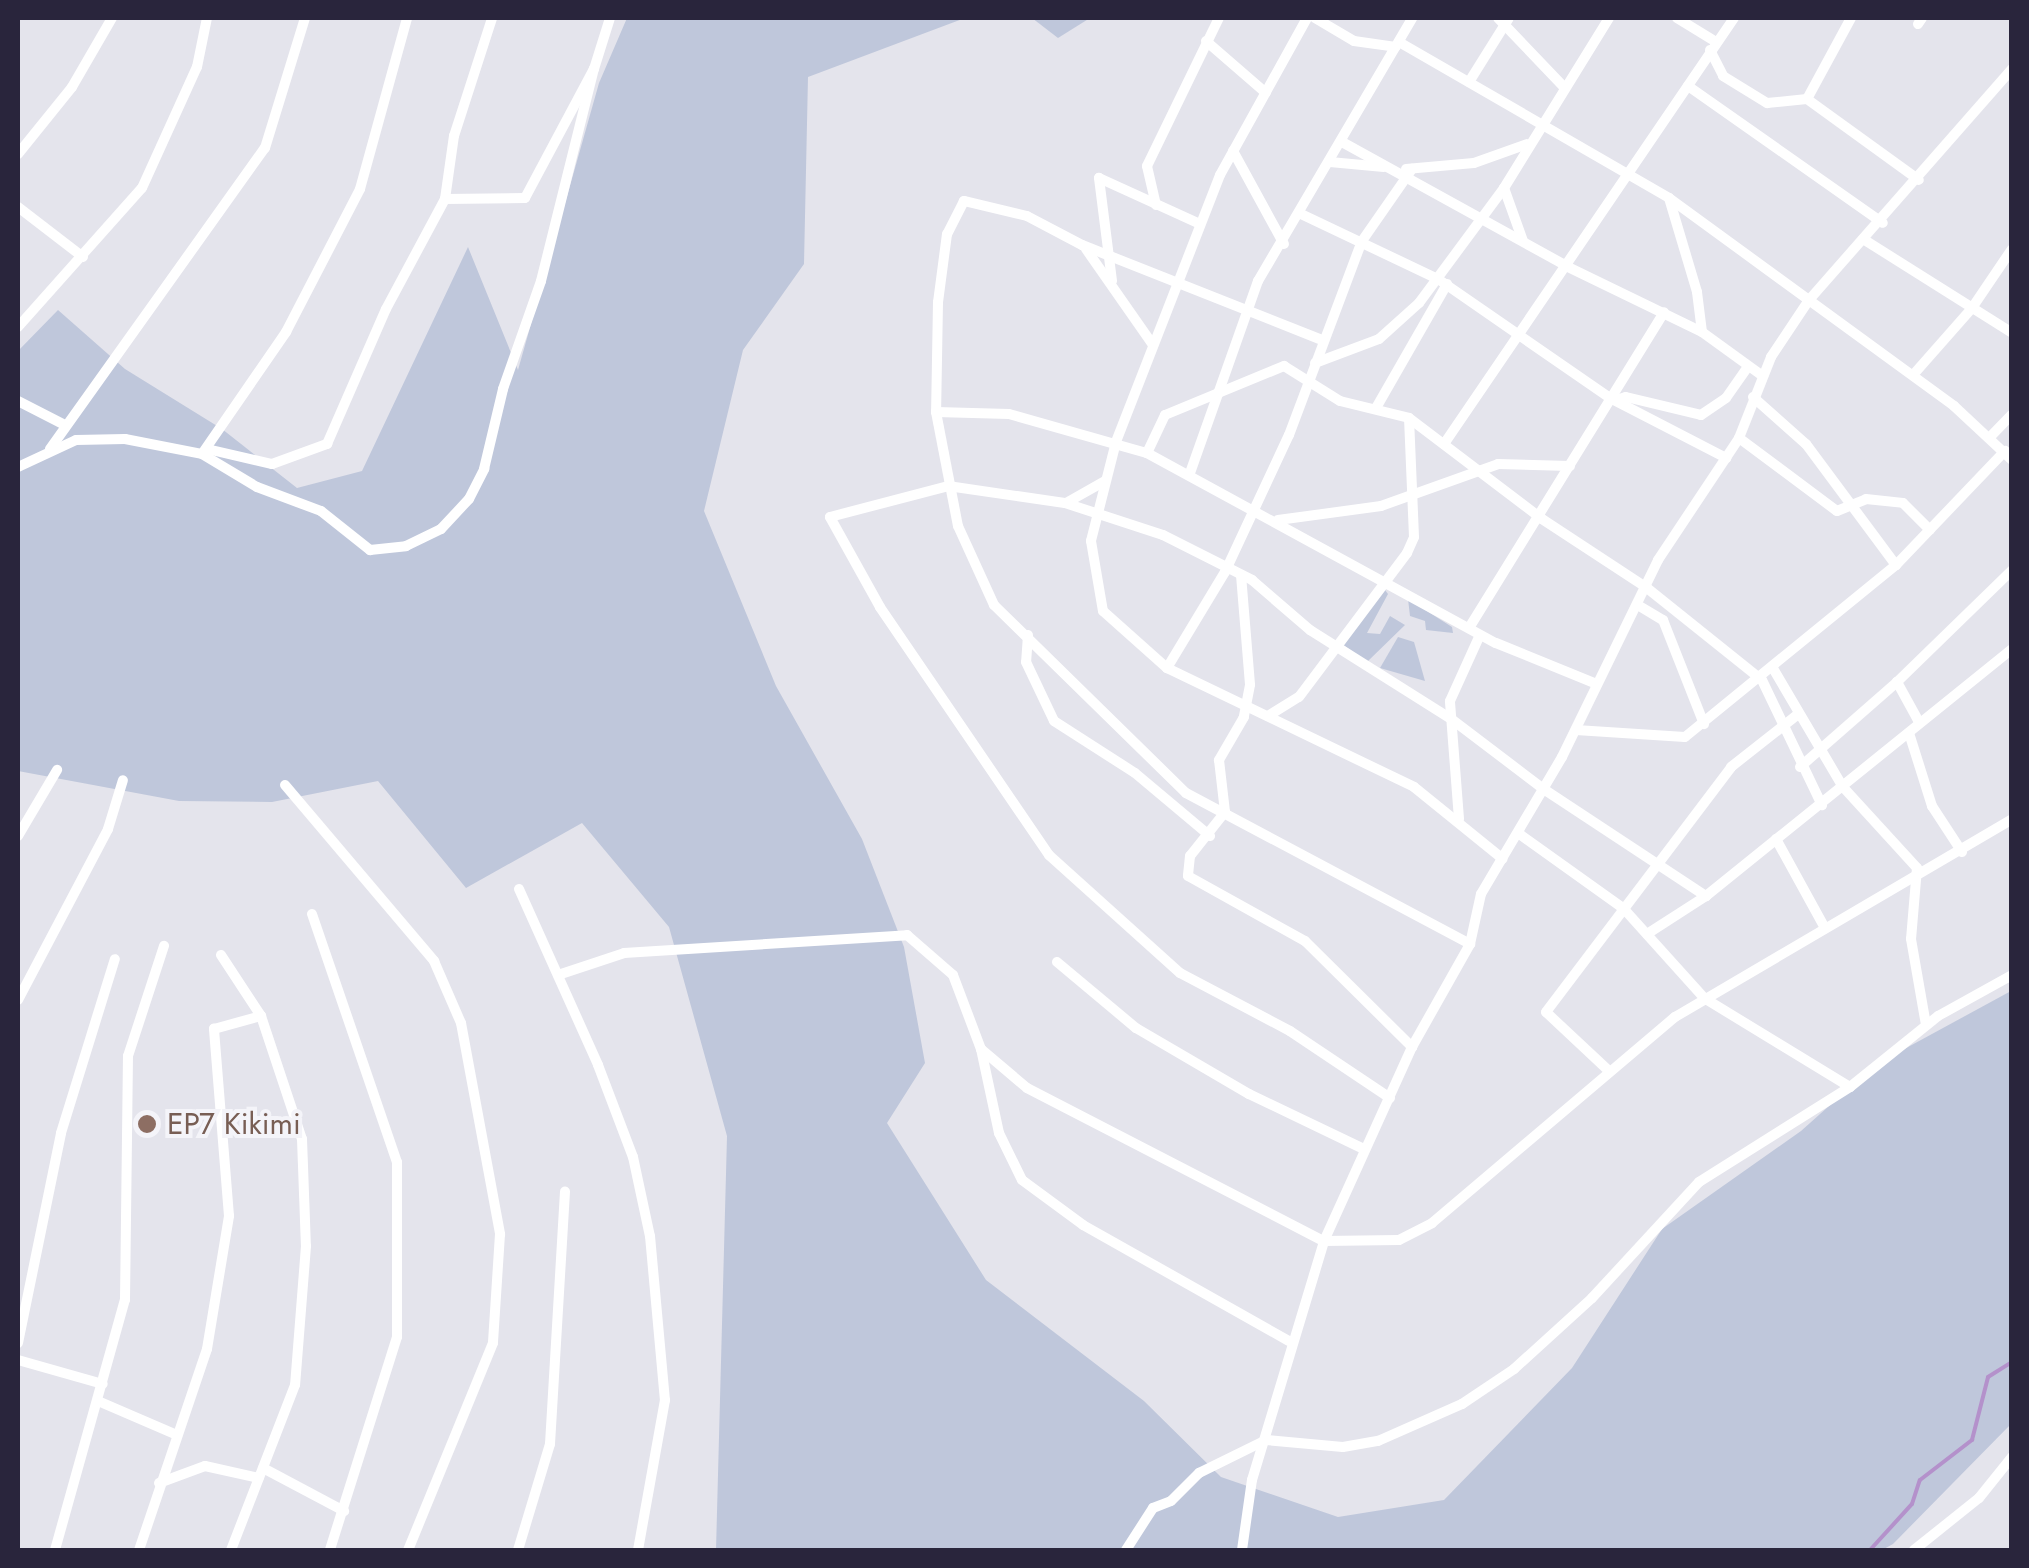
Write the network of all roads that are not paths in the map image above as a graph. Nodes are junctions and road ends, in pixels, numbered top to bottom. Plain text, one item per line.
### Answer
1 (112, 18) edge
2 (207, 18) edge
3 (305, 18) edge
4 (407, 18) edge
5 (492, 18) edge
6 (610, 18) edge
7 (1220, 18) edge
8 (1307, 18) edge
9 (1315, 18) edge
10 (1412, 18) edge
11 (1609, 18) edge
12 (1677, 18) edge
13 (1734, 18) edge
14 (1851, 18) edge
15 (1504, 20) edge
16 (1206, 41) junction
17 (1397, 44) junction
18 (1713, 46) junction
19 (594, 69) junction
20 (2012, 69) edge
21 (2007, 81) edge
22 (1470, 82) junction
23 (1563, 86) junction
24 (1688, 86) junction
25 (1266, 93) junction
26 (1807, 99) junction
27 (1538, 126) junction
28 (1342, 142) junction
29 (1526, 144) junction
30 (1233, 152) junction
31 (18, 154) edge
32 (1330, 162) junction
33 (1392, 168) junction
34 (1410, 172) junction
35 (1629, 174) junction
36 (1919, 180) junction
37 (1504, 188) junction
38 (1669, 198) junction
39 (445, 200) junction
40 (1156, 205) junction
41 (18, 207) edge
42 (1301, 214) junction
43 (1481, 219) junction
44 (1883, 222) junction
45 (1200, 224) junction
46 (1863, 239) junction
47 (1362, 241) junction
48 (1524, 242) junction
49 (1284, 244) junction
50 (1082, 245) junction
51 (2012, 250) edge
52 (1113, 256) junction
53 (83, 257) junction
54 (1568, 267) junction
55 (1178, 278) junction
56 (1112, 281) junction
57 (1442, 282) junction
58 (1809, 300) junction
59 (1972, 308) junction
60 (1248, 310) junction
61 (1664, 312) junction
62 (18, 327) edge
63 (1702, 332) junction
64 (2012, 333) edge
65 (1519, 338) junction
66 (1322, 340) junction
67 (1154, 345) junction
68 (1315, 363) junction
69 (1748, 367) junction
70 (1760, 374) junction
71 (1913, 375) junction
72 (1310, 377) junction
73 (1219, 394) junction
74 (1753, 397) junction
75 (1613, 399) junction
76 (18, 401) edge
77 (1376, 408) junction
78 (936, 412) junction
79 (2012, 414) edge
80 (1409, 418) junction
81 (62, 424) junction
82 (1991, 436) junction
83 (1739, 438) junction
84 (1116, 442) junction
85 (1444, 444) junction
86 (50, 450) junction
87 (204, 451) junction
88 (1147, 454) junction
89 (2008, 456) edge
90 (1726, 458) junction
91 (1570, 466) junction
92 (18, 467) edge
93 (1480, 471) junction
94 (1190, 473) junction
95 (1105, 482) junction
96 (948, 486) junction
97 (1414, 493) junction
98 (1065, 504) junction
99 (1252, 506) junction
100 (1852, 507) junction
101 (1094, 510) junction
102 (1542, 519) junction
103 (1278, 520) junction
104 (1930, 530) junction
105 (1896, 564) junction
106 (2012, 570) edge
107 (1225, 572) junction
108 (1240, 575) junction
109 (1384, 580) junction
110 (1647, 588) junction
111 (1640, 606) junction
112 (1475, 631) junction
113 (1028, 635) junction
114 (1337, 644) junction
115 (2012, 648) edge
116 (1167, 668) junction
117 (1774, 670) junction
118 (1762, 680) junction
119 (1897, 682) junction
120 (1596, 684) junction
121 (1245, 706) junction
122 (1797, 715) junction
123 (1268, 716) junction
124 (1450, 718) junction
125 (1919, 722) junction
126 (1704, 724) junction
127 (1779, 727) junction
128 (1576, 730) junction
129 (1908, 732) junction
130 (1818, 752) junction
131 (1800, 767) junction
132 (58, 770) dead end
133 (123, 780) dead end
134 (285, 785) dead end
135 (1844, 787) junction
136 (1545, 790) junction
137 (1822, 805) junction
138 (1225, 812) junction
139 (2012, 819) edge
140 (1459, 820) junction
141 (1518, 833) junction
142 (18, 836) edge
143 (1210, 836) junction
144 (1776, 839) junction
145 (1962, 852) junction
146 (1502, 859) junction
147 (1656, 860) junction
148 (1916, 878) junction
149 (520, 890) dead end
150 (1706, 896) junction
151 (1624, 909) junction
152 (312, 914) dead end
153 (1826, 928) junction
154 (1646, 934) junction
155 (1470, 944) junction
156 (164, 946) dead end
157 (222, 955) dead end
158 (115, 959) dead end
159 (1057, 962) dead end
160 (558, 975) junction
161 (2012, 975) edge
162 (1704, 998) junction
163 (18, 1000) edge
164 (261, 1016) junction
165 (1926, 1025) junction
166 (1412, 1046) junction
167 (981, 1049) junction
168 (1609, 1071) junction
169 (1850, 1087) junction
170 (1390, 1098) junction
171 (1364, 1149) junction
172 (565, 1191) dead end
173 (1324, 1240) junction
174 (1289, 1341) junction
175 (18, 1342) edge
176 (18, 1360) edge
177 (103, 1384) junction
178 (98, 1402) junction
179 (177, 1434) junction
180 (1266, 1440) junction
181 (2012, 1457) edge
182 (261, 1473) junction
183 (160, 1484) junction
184 (344, 1511) junction
185 (55, 1550) edge
186 (139, 1550) edge
187 (231, 1550) edge
188 (330, 1550) edge
189 (408, 1550) edge
190 (518, 1550) edge
191 (638, 1550) edge
192 (1126, 1550) edge
193 (1242, 1550) edge
194 (1914, 1550) edge

1 - 31 street
2 - 53 street
3 - 81 street
4 - 87 street
5 - 39 street
6 - 19 street
7 - 16 street
8 - 25 street
9 - 17 street
10 - 17 street
11 - 23 street
12 - 18 street
13 - 18 street
14 - 26 street
15 - 22 street
15 - 23 street
16 - 25 street
16 - 40 street
17 - 22 street
17 - 28 street
18 - 24 street
18 - 26 street
19 - 39 street
19 - 87 street
20 - 21 street
21 - 36 street
22 - 27 street
23 - 27 street
24 - 35 street
24 - 44 street
25 - 30 street
26 - 36 street
27 - 29 street
27 - 35 street
28 - 32 street
28 - 33 street
29 - 34 street
29 - 37 street
30 - 45 street
30 - 49 street
32 - 33 street
32 - 42 street
33 - 34 street
34 - 43 street
34 - 47 street
35 - 38 street
35 - 54 street
36 - 44 street
37 - 43 street
37 - 48 street
38 - 58 street
38 - 63 street
39 - 87 street
40 - 45 street
40 - 52 street
41 - 53 street
42 - 47 street
42 - 49 street
43 - 48 street
43 - 57 street
44 - 46 street
45 - 55 street
46 - 58 street
46 - 59 street
47 - 57 street
47 - 66 street
48 - 54 street
49 - 60 street
50 - 52 street
50 - 56 street
50 - 78 street
51 - 59 street
52 - 55 street
52 - 56 street
53 - 62 street
54 - 61 street
54 - 65 street
55 - 60 street
55 - 67 street
56 - 67 street
57 - 65 street
57 - 68 street
57 - 77 street
58 - 70 street
58 - 71 street
59 - 64 street
59 - 71 street
60 - 66 street
60 - 73 street
61 - 63 street
61 - 75 street
63 - 69 street
65 - 75 street
65 - 85 street
66 - 68 street
67 - 84 street
68 - 72 street
69 - 70 street
69 - 75 street
70 - 74 street
71 - 82 street
72 - 73 street
72 - 77 street
72 - 99 street
73 - 88 street
73 - 94 street
74 - 83 street
74 - 100 street
75 - 90 street
75 - 91 street
76 - 81 street
77 - 80 street
78 - 84 street
78 - 96 street
79 - 82 street
80 - 85 street
80 - 97 street
81 - 86 street
82 - 89 street
83 - 90 street
83 - 100 street
84 - 88 street
84 - 95 street
85 - 93 street
86 - 87 street
86 - 92 street
88 - 94 street
89 - 104 street
90 - 110 street
91 - 93 street
91 - 102 street
93 - 97 street
93 - 102 street
94 - 99 street
95 - 98 street
95 - 101 street
96 - 98 street
96 - 113 street
96 - 170 street
97 - 103 street
97 - 109 street
98 - 101 street
99 - 103 street
99 - 107 street
100 - 104 street
100 - 105 street
101 - 107 street
101 - 116 street
102 - 110 street
102 - 112 street
103 - 109 street
104 - 105 street
105 - 117 street
106 - 119 street
107 - 108 street
107 - 116 street
108 - 114 street
108 - 121 street
109 - 112 street
109 - 114 street
110 - 111 street
110 - 118 street
111 - 120 street
111 - 126 street
112 - 120 street
112 - 124 street
113 - 138 street
113 - 143 street
114 - 123 street
114 - 124 street
115 - 125 street
116 - 121 street
117 - 118 street
117 - 122 street
118 - 126 street
118 - 127 street
119 - 125 street
119 - 130 street
120 - 128 street
121 - 123 street
121 - 138 street
122 - 127 street
122 - 130 street
123 - 140 street
124 - 136 street
124 - 140 street
125 - 129 street
126 - 128 street
127 - 131 street
127 - 147 street
128 - 136 street
129 - 135 street
129 - 145 street
130 - 131 street
130 - 135 street
131 - 137 street
132 - 142 street
133 - 163 street
134 - 189 street
135 - 137 street
135 - 148 street
136 - 141 street
136 - 147 street
137 - 144 street
138 - 143 street
138 - 155 street
139 - 145 street
140 - 146 street
141 - 146 street
141 - 151 street
143 - 166 street
144 - 150 street
144 - 153 street
145 - 148 street
146 - 155 street
147 - 150 street
147 - 151 street
148 - 153 street
148 - 165 street
149 - 160 street
150 - 154 street
151 - 154 street
151 - 168 street
152 - 184 street
153 - 162 street
154 - 162 street
155 - 166 street
156 - 177 street
157 - 164 street
158 - 175 street
159 - 171 street
160 - 167 street
160 - 191 street
161 - 165 street
162 - 168 street
162 - 169 street
164 - 179 street
164 - 182 street
165 - 169 street
166 - 170 street
167 - 173 street
167 - 174 street
168 - 173 street
169 - 180 street
170 - 171 street
171 - 173 street
172 - 190 street
173 - 174 street
174 - 180 street
176 - 177 street
177 - 178 street
178 - 179 street
178 - 185 street
179 - 183 street
180 - 192 street
180 - 193 street
181 - 194 street
182 - 183 street
182 - 184 street
182 - 187 street
183 - 186 street
184 - 188 street

